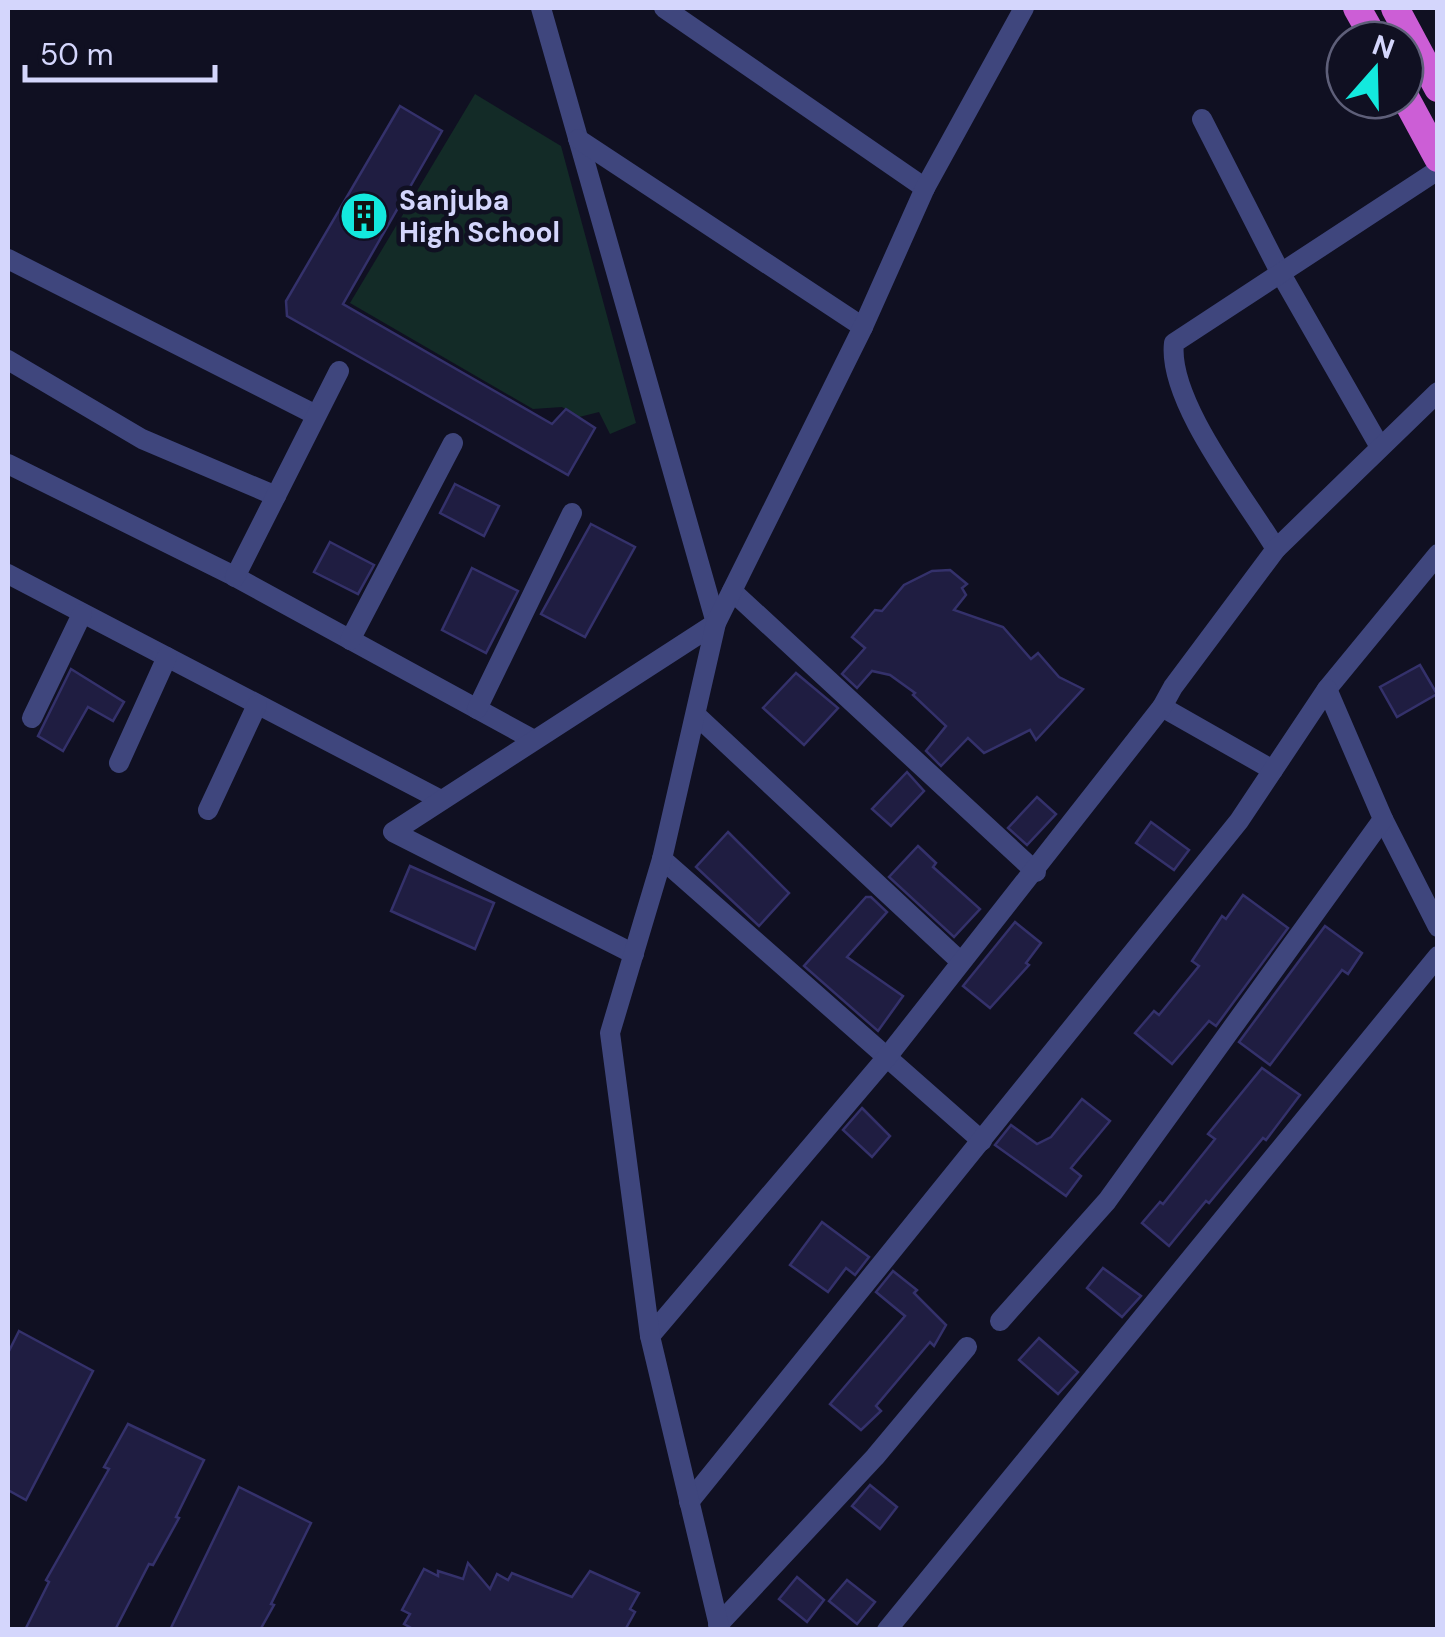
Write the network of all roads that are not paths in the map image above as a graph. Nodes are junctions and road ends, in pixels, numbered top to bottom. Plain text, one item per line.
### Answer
1 (541, 8) edge
2 (664, 8) edge
3 (1024, 8) edge
4 (1394, 8) edge
5 (1438, 88) edge
6 (1202, 119) dead end
7 (1417, 120) edge
8 (578, 139) junction
9 (1438, 158) edge
10 (1438, 170) edge
11 (924, 188) junction
12 (8, 259) edge
13 (1281, 274) junction
14 (863, 327) junction
15 (8, 360) edge
16 (339, 370) dead end
17 (1438, 392) edge
18 (316, 416) junction
19 (453, 443) dead end
20 (1380, 447) junction
21 (8, 464) edge
22 (276, 496) junction
23 (572, 514) dead end
24 (1276, 549) junction
25 (1438, 554) edge
26 (8, 576) edge
27 (235, 577) junction
28 (732, 591) junction
29 (82, 614) junction
30 (716, 623) junction
31 (350, 640) junction
32 (167, 658) junction
33 (1328, 689) junction
34 (257, 704) junction
35 (1162, 707) junction
36 (477, 709) junction
37 (696, 715) junction
38 (32, 718) dead end
39 (534, 740) junction
40 (119, 763) dead end
41 (1273, 770) junction
42 (442, 800) junction
43 (208, 810) dead end
44 (1383, 819) junction
45 (662, 859) junction
46 (1036, 872) junction
47 (1438, 927) edge
48 (634, 954) junction
49 (1438, 956) edge
50 (961, 962) junction
51 (887, 1057) junction
52 (982, 1141) junction
53 (1000, 1322) dead end
54 (650, 1336) junction
55 (967, 1347) dead end
56 (689, 1502) junction
57 (719, 1627) edge
58 (886, 1630) edge

1 - 8 street
2 - 11 street
3 - 11 street
4 - 5 highway
6 - 13 street
7 - 9 highway
8 - 14 street
8 - 30 street
10 - 13 street
11 - 14 street
12 - 18 street
13 - 20 street
13 - 24 street
14 - 28 street
15 - 22 street
16 - 18 street
17 - 20 street
18 - 22 street
19 - 31 street
20 - 24 street
21 - 27 street
22 - 27 street
23 - 36 street
24 - 35 street
25 - 33 street
26 - 29 street
27 - 31 street
28 - 30 street
28 - 46 street
29 - 32 street
29 - 38 street
30 - 37 street
30 - 39 street
31 - 36 street
32 - 34 street
32 - 40 street
33 - 41 street
33 - 44 street
34 - 42 street
34 - 43 street
35 - 41 street
35 - 46 street
36 - 39 street
37 - 45 street
37 - 50 street
39 - 42 street
41 - 52 street
42 - 48 street
44 - 47 street
44 - 53 street
45 - 48 street
45 - 51 street
46 - 50 street
48 - 54 street
49 - 58 street
50 - 51 street
51 - 52 street
51 - 54 street
52 - 56 street
54 - 56 street
55 - 57 street
56 - 57 street

